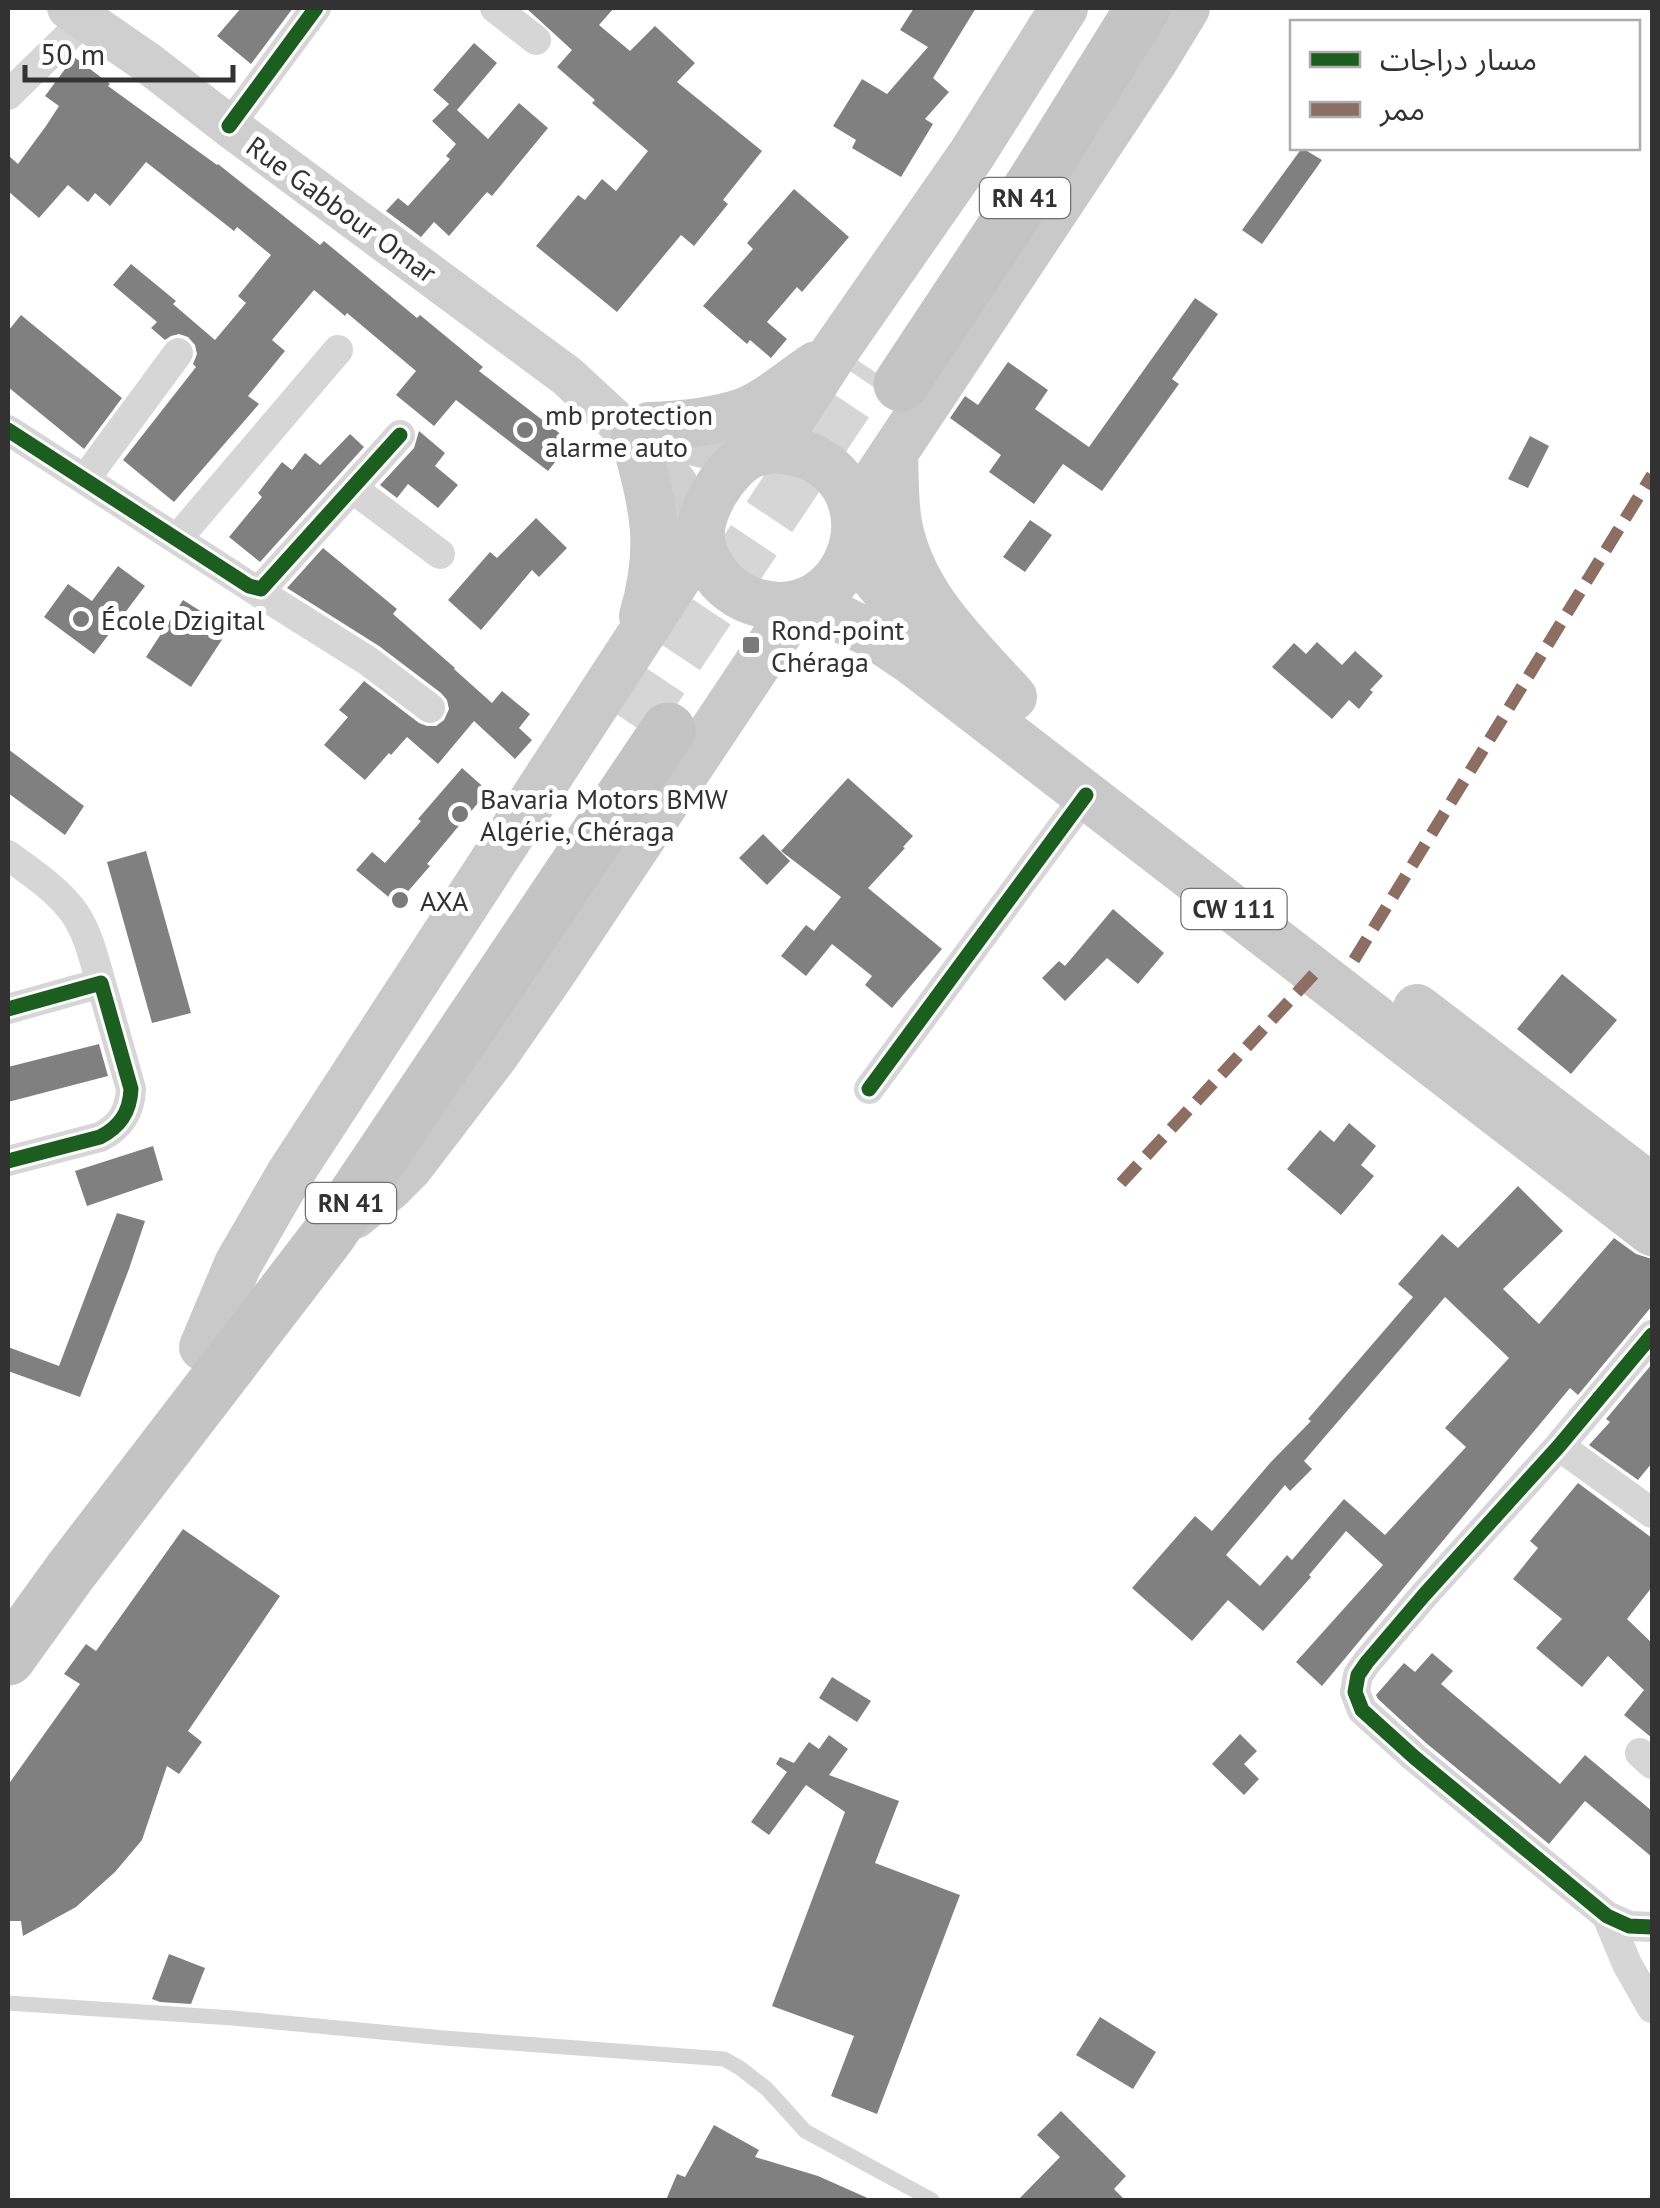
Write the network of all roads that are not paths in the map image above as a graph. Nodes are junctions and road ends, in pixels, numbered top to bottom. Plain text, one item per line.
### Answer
1 (316, 8) edge
2 (495, 8) edge
3 (1064, 8) edge
4 (1103, 8) edge
5 (1143, 8) edge
6 (1186, 8) edge
7 (82, 12) edge
8 (536, 40) dead end
9 (8, 95) edge
10 (229, 126) junction
11 (338, 350) dead end
12 (178, 354) dead end
13 (869, 368) junction
14 (8, 430) edge
15 (642, 432) junction
16 (400, 435) dead end
17 (761, 452) junction
18 (894, 453) junction
19 (85, 480) junction
20 (352, 488) junction
21 (854, 530) junction
22 (177, 539) junction
23 (701, 539) junction
24 (440, 554) dead end
25 (249, 586) junction
26 (802, 603) junction
27 (635, 643) junction
28 (1013, 697) junction
29 (430, 708) dead end
30 (1086, 795) junction
31 (8, 854) edge
32 (101, 983) junction
33 (8, 1009) edge
34 (869, 1089) dead end
35 (8, 1162) edge
36 (1652, 1188) edge
37 (1652, 1232) edge
38 (330, 1233) junction
39 (1652, 1335) edge
40 (203, 1346) junction
41 (1559, 1446) junction
42 (1652, 1512) edge
43 (8, 1606) edge
44 (8, 1658) edge
45 (1608, 1916) junction
46 (1652, 1927) edge
47 (8, 2003) edge
48 (1652, 2008) edge
49 (932, 2200) edge

1 - 10 street
2 - 8 street
3 - 13 main road
4 - 13 highway, RN 41
5 - 13 highway, RN 41
6 - 18 main road
7 - 9 street
7 - 10 main road, Rue Gabbour Omar
10 - 15 main road, Rue Gabbour Omar
11 - 22 street
12 - 19 street
13 - 15 main road
13 - 17 main road
14 - 19 street
15 - 17 main road, Rue Gabbour Omar
15 - 23 main road, Rue Gabbour Omar
15 - 27 main road
16 - 20 street
17 - 21 main road
17 - 23 main road
18 - 21 main road
18 - 28 main road
19 - 22 street
20 - 24 street
20 - 25 street
21 - 26 main road
21 - 28 main road, CW 111
22 - 25 street
23 - 26 main road
23 - 27 main road
25 - 29 street
26 - 30 main road, CW 111
26 - 38 main road
27 - 40 main road
28 - 36 main road, CW 111
30 - 34 street
30 - 37 main road, CW 111
31 - 32 street
32 - 33 street
32 - 35 street
38 - 40 highway, RN 41
38 - 44 highway, RN 41
39 - 41 street
40 - 43 highway, RN 41
41 - 42 street
41 - 45 street
45 - 46 street
45 - 48 street
47 - 49 lane

